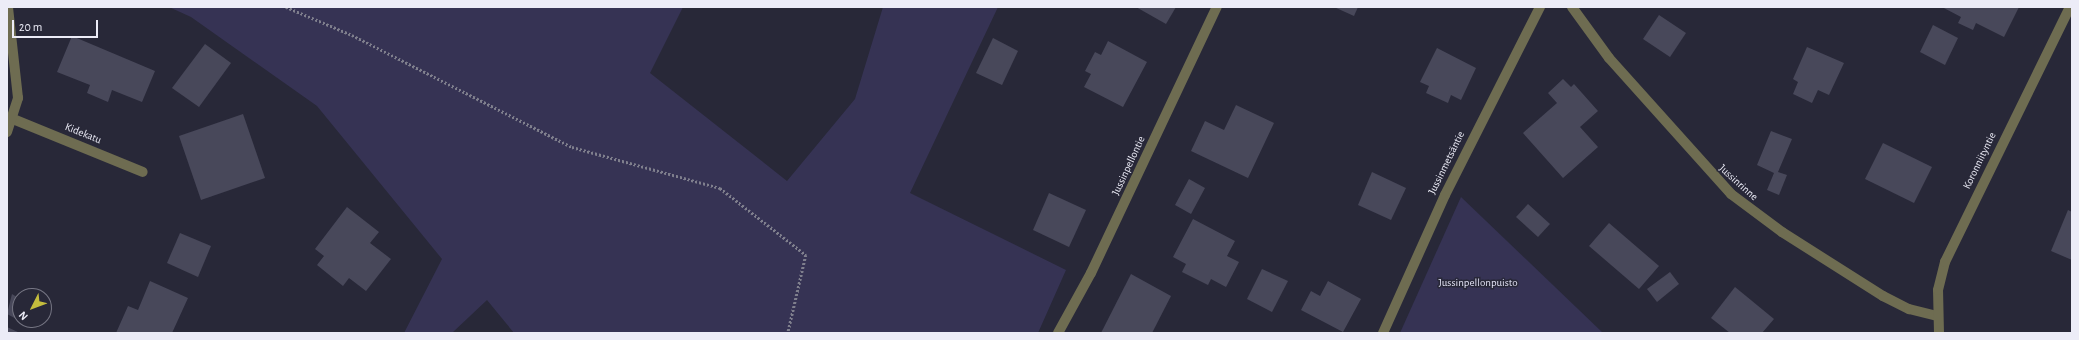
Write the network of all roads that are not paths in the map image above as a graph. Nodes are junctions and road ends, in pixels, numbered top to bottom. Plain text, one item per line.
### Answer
1 (8, 7) edge
2 (1217, 7) edge
3 (1540, 7) edge
4 (1572, 7) edge
5 (2070, 7) edge
6 (13, 119) junction
7 (7, 132) edge
8 (143, 172) dead end
9 (1937, 316) junction
10 (1058, 333) edge
11 (1383, 333) edge
12 (1939, 333) edge

1 - 6 street
2 - 10 street, Jussinpellontie
3 - 11 street, Jussinmetsäntie
4 - 9 street, Jussinrinne
5 - 9 street, Koronniityntie
6 - 7 street
6 - 8 street, Kidekatu
9 - 12 street, Koronniityntie

